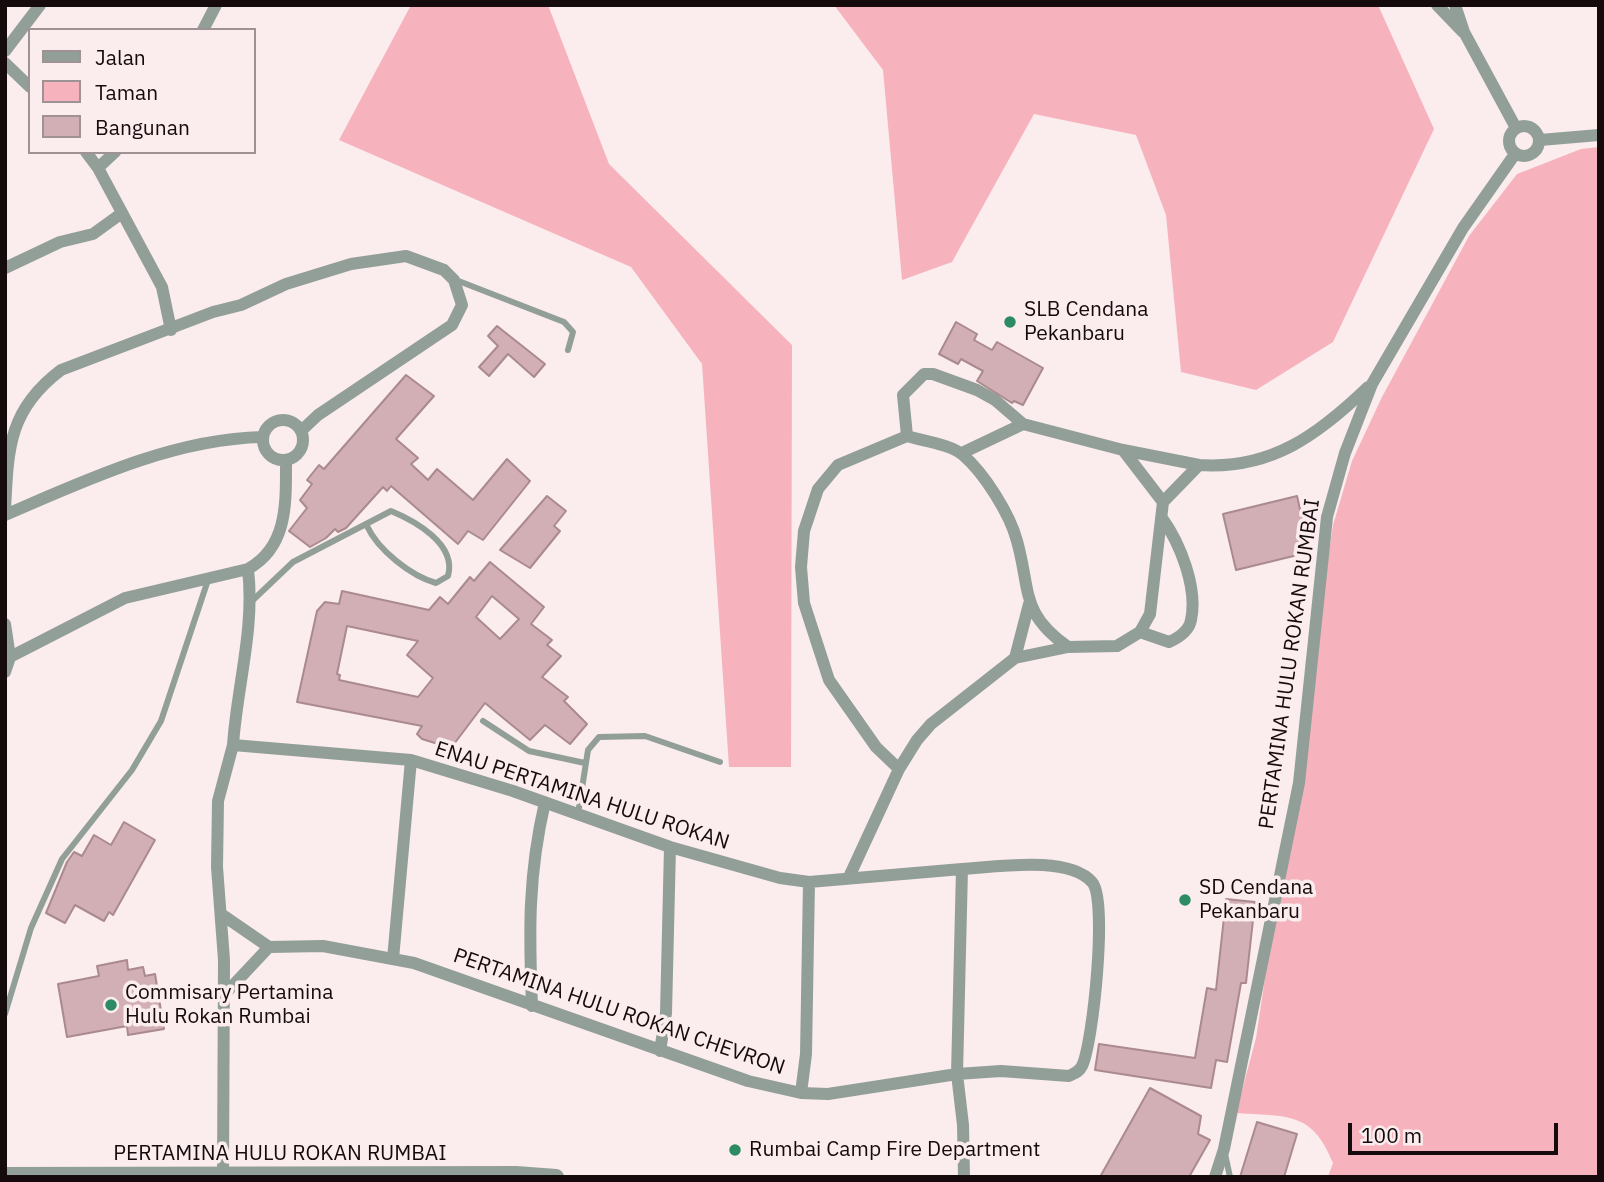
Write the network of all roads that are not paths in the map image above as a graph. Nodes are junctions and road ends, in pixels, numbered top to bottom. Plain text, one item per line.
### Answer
1 (40, 5) edge
2 (216, 5) edge
3 (1437, 5) edge
4 (1455, 5) edge
5 (204, 28) edge
6 (1464, 32) junction
7 (5, 51) edge
8 (7, 67) edge
9 (28, 86) edge
10 (1516, 128) junction
11 (1599, 135) edge
12 (1540, 140) junction
13 (88, 154) edge
14 (113, 154) edge
15 (1515, 154) junction
16 (98, 168) junction
17 (122, 213) junction
18 (5, 268) edge
19 (454, 280) junction
20 (171, 330) junction
21 (568, 350) dead end
22 (1372, 384) junction
23 (1023, 424) junction
24 (301, 431) junction
25 (907, 436) junction
26 (262, 437) junction
27 (1123, 450) junction
28 (962, 453) junction
29 (286, 461) junction
30 (1199, 465) junction
31 (1163, 502) junction
32 (5, 513) edge
33 (1162, 518) junction
34 (367, 526) junction
35 (248, 569) junction
36 (208, 580) junction
37 (252, 601) junction
38 (1029, 604) junction
39 (5, 624) edge
40 (1140, 632) junction
41 (1068, 647) junction
42 (10, 657) junction
43 (1015, 658) junction
44 (5, 673) edge
45 (483, 721) dead end
46 (233, 745) junction
47 (411, 760) junction
48 (720, 762) dead end
49 (585, 763) junction
50 (899, 769) junction
51 (545, 802) junction
52 (578, 814) junction
53 (670, 848) junction
54 (962, 869) junction
55 (849, 877) junction
56 (809, 882) junction
57 (221, 915) junction
58 (270, 947) junction
59 (393, 959) junction
60 (223, 996) junction
61 (532, 1006) junction
62 (5, 1014) edge
63 (660, 1051) junction
64 (957, 1074) junction
65 (801, 1093) junction
66 (1224, 1149) junction
67 (5, 1175) edge
68 (223, 1176) edge
69 (556, 1177) edge
70 (964, 1177) edge
71 (1215, 1177) edge
72 (1230, 1177) edge

1 - 7 street
2 - 5 street
3 - 6 street
4 - 6 street
6 - 10 street
8 - 9 street
10 - 12 street
10 - 15 street
11 - 12 street
12 - 15 street
13 - 16 street
14 - 16 street
15 - 22 street, PERTAMINA HULU ROKAN RUMBAI
16 - 17 street
17 - 18 street
17 - 20 street
19 - 20 street
19 - 21 lane
19 - 24 street
20 - 32 street
22 - 30 street
22 - 66 street, PERTAMINA HULU ROKAN RUMBAI
23 - 25 street
23 - 27 street
23 - 28 street
24 - 26 street
24 - 29 street
25 - 28 street
25 - 50 street
26 - 29 street
26 - 32 street
27 - 30 street
27 - 31 street
28 - 38 street
29 - 35 street
30 - 31 street
31 - 33 street
33 - 40 street
33 - 40 street
34 - 34 lane
34 - 37 lane
35 - 36 street
35 - 37 street
36 - 42 street
36 - 62 lane
37 - 46 street
38 - 41 street
38 - 43 street
39 - 42 street
40 - 41 street
41 - 43 street
42 - 44 street
43 - 50 street
45 - 49 lane
46 - 47 street, ENAU PERTAMINA HULU ROKAN
46 - 57 street
47 - 51 street, ENAU PERTAMINA HULU ROKAN
47 - 59 street
48 - 49 lane
49 - 52 lane
50 - 55 street
51 - 52 street, ENAU PERTAMINA HULU ROKAN
51 - 61 street
52 - 53 street, ENAU PERTAMINA HULU ROKAN
53 - 56 street, ENAU PERTAMINA HULU ROKAN
53 - 63 street
54 - 55 street, ENAU PERTAMINA HULU ROKAN
54 - 64 street
54 - 64 street, PERTAMINA HULU ROKAN CHEVRON
55 - 56 street, ENAU PERTAMINA HULU ROKAN
56 - 65 street
57 - 58 street
57 - 60 street
58 - 59 street, PERTAMINA HULU ROKAN CHEVRON
58 - 60 street
59 - 61 street, PERTAMINA HULU ROKAN CHEVRON
60 - 68 street
61 - 63 street, PERTAMINA HULU ROKAN CHEVRON
63 - 65 street, PERTAMINA HULU ROKAN CHEVRON
64 - 65 street, PERTAMINA HULU ROKAN CHEVRON
64 - 70 street
66 - 71 street, PERTAMINA HULU ROKAN RUMBAI
66 - 72 lane
67 - 68 street, PERTAMINA HULU ROKAN RUMBAI
68 - 69 street, PERTAMINA HULU ROKAN RUMBAI

